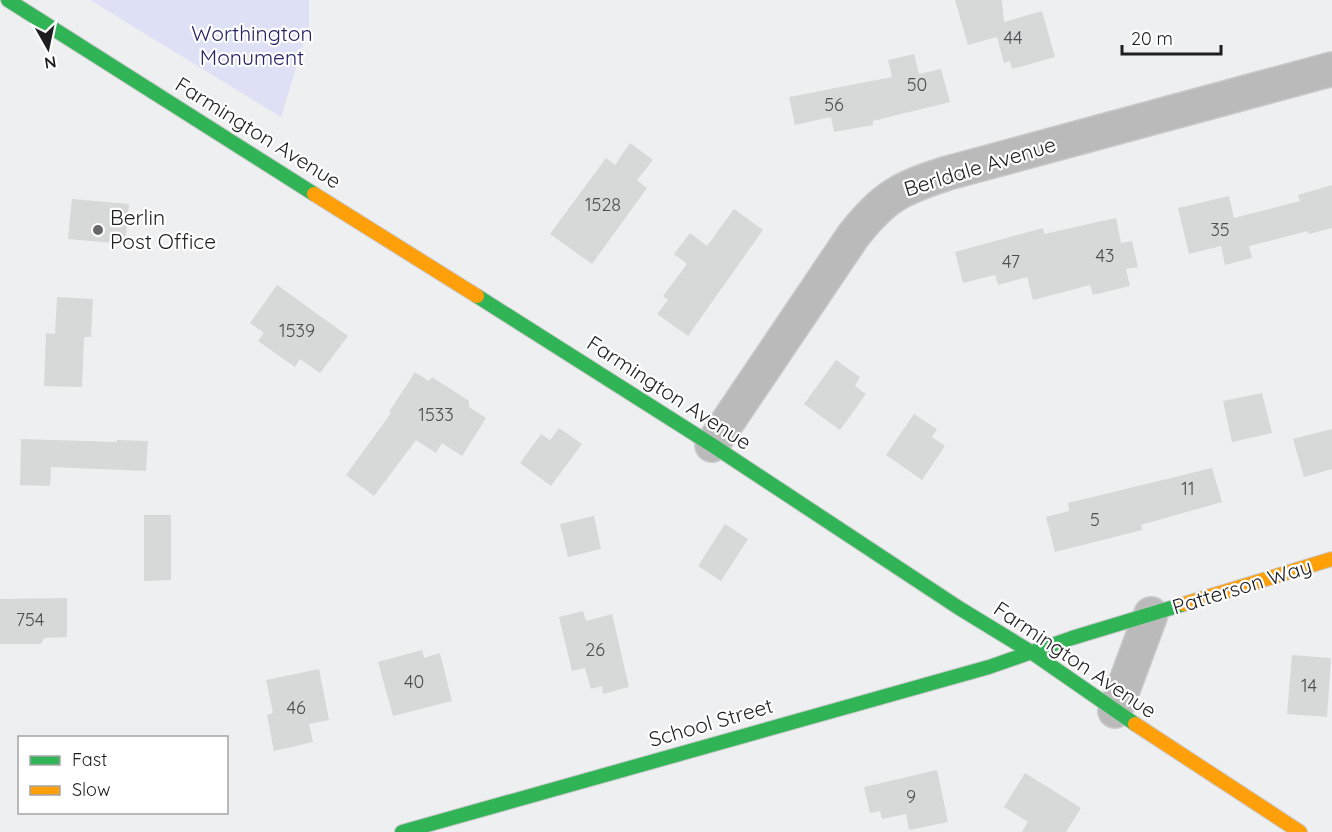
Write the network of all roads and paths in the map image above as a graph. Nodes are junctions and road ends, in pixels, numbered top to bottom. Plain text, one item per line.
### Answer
1 (3, 3) edge
2 (1332, 69) edge
3 (712, 445) junction
4 (1332, 559) edge
5 (1151, 614) junction
6 (1031, 652) junction
7 (1115, 711) junction
8 (402, 832) edge
9 (1300, 832) edge

1 - 3 street, Farmington Avenue
2 - 3 street, Berldale Avenue
3 - 6 street, Farmington Avenue
4 - 5 street, Patterson Way
5 - 6 street, Patterson Way
5 - 7 street, Patterson Way
6 - 7 street, Farmington Avenue
6 - 8 street, School Street
7 - 9 street, Farmington Avenue

